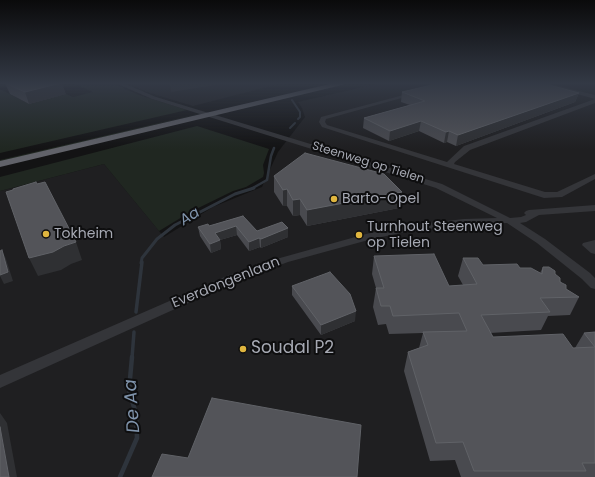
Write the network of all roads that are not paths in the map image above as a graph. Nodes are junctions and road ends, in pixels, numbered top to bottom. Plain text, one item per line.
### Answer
1 (182, 105) edge
2 (223, 105) edge
3 (245, 105) edge
4 (371, 105) edge
5 (583, 105) edge
6 (0, 158) edge
7 (0, 164) edge
8 (450, 166) junction
9 (595, 176) edge
10 (583, 182) junction
11 (595, 184) edge
12 (595, 208) edge
13 (535, 214) junction
14 (500, 215) junction
15 (510, 221) junction
16 (464, 222) junction
17 (595, 243) edge
18 (595, 251) edge
19 (595, 285) edge
20 (0, 382) edge

1 - 14 street, Steenweg op Tielen
2 - 6 highway
3 - 7 highway
4 - 8 street
5 - 8 street
8 - 10 street
9 - 10 street
10 - 11 street
12 - 13 street
13 - 14 street, Everdongenlaan
13 - 15 street, Everdongenlaan
14 - 15 street, Steenweg op Tielen
14 - 16 street, Everdongenlaan
15 - 16 street, Everdongenlaan
15 - 19 street, Steenweg op Tielen
16 - 20 street, Everdongenlaan
17 - 18 street

